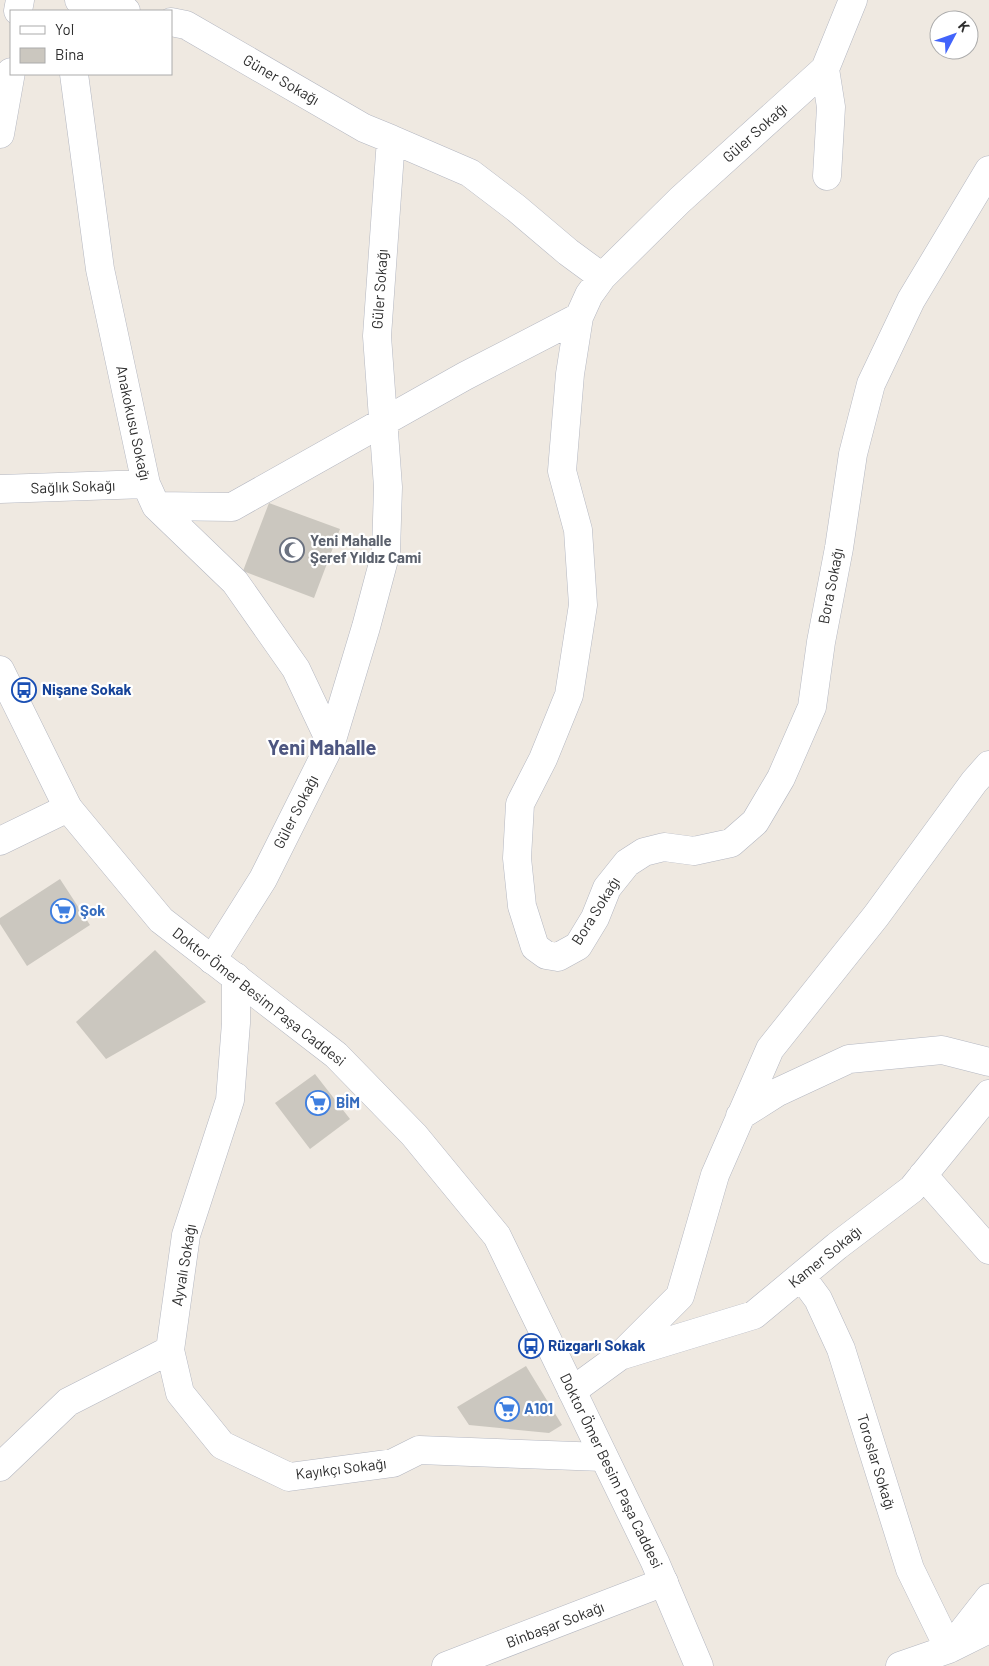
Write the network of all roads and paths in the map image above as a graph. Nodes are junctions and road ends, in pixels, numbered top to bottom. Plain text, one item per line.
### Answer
1 (79, 0) edge
2 (853, 0) edge
3 (122, 10) edge
4 (172, 22) edge
5 (825, 69) junction
6 (74, 75) edge
7 (7, 77) edge
8 (0, 134) edge
9 (391, 139) junction
10 (989, 170) edge
11 (827, 176) dead end
12 (602, 277) junction
13 (579, 317) junction
14 (383, 424) junction
15 (0, 489) edge
16 (151, 495) junction
17 (0, 670) edge
18 (331, 743) junction
19 (989, 765) edge
20 (68, 808) junction
21 (0, 841) edge
22 (212, 960) junction
23 (236, 978) junction
24 (989, 1062) edge
25 (989, 1094) edge
26 (740, 1116) junction
27 (923, 1175) junction
28 (989, 1250) edge
29 (801, 1276) junction
30 (170, 1350) junction
31 (620, 1356) junction
32 (572, 1391) junction
33 (604, 1457) junction
34 (0, 1467) edge
35 (664, 1582) junction
36 (989, 1598) edge
37 (989, 1630) edge
38 (949, 1649) junction
39 (446, 1666) edge
40 (699, 1666) edge
41 (900, 1666) edge

1 - 3 street
2 - 5 street, Güler Sokağı
4 - 9 street, Güner Sokağı
5 - 11 street
5 - 12 street, Güler Sokağı
6 - 16 street, Anakokusu Sokağı
7 - 8 street
9 - 12 street
9 - 14 street, Güler Sokağı
10 - 13 street, Bora Sokağı
12 - 13 street, Bora Sokağı
13 - 14 street, Sağlık Sokağı
14 - 16 street, Sağlık Sokağı
14 - 18 street, Güler Sokağı
15 - 16 street, Sağlık Sokağı
16 - 18 street
17 - 20 street, Doktor Ömer Besim Paşa Caddesi
18 - 22 street, Güler Sokağı
19 - 26 street
20 - 21 street
20 - 22 street, Doktor Ömer Besim Paşa Caddesi
22 - 23 street, Doktor Ömer Besim Paşa Caddesi
23 - 30 street, Ayvalı Sokağı
23 - 32 street, Doktor Ömer Besim Paşa Caddesi
24 - 26 street
25 - 27 street, Kamer Sokağı
26 - 31 street
27 - 28 street
27 - 29 street, Kamer Sokağı
29 - 31 street, Kamer Sokağı
29 - 38 street, Toroslar Sokağı
30 - 33 street, Kayıkçı Sokağı
30 - 34 street
31 - 32 street
32 - 33 street, Doktor Ömer Besim Paşa Caddesi
33 - 35 street, Doktor Ömer Besim Paşa Caddesi
35 - 39 street, Binbaşar Sokağı
35 - 40 street, Doktor Ömer Besim Paşa Caddesi
36 - 38 street
37 - 38 street
38 - 41 street

